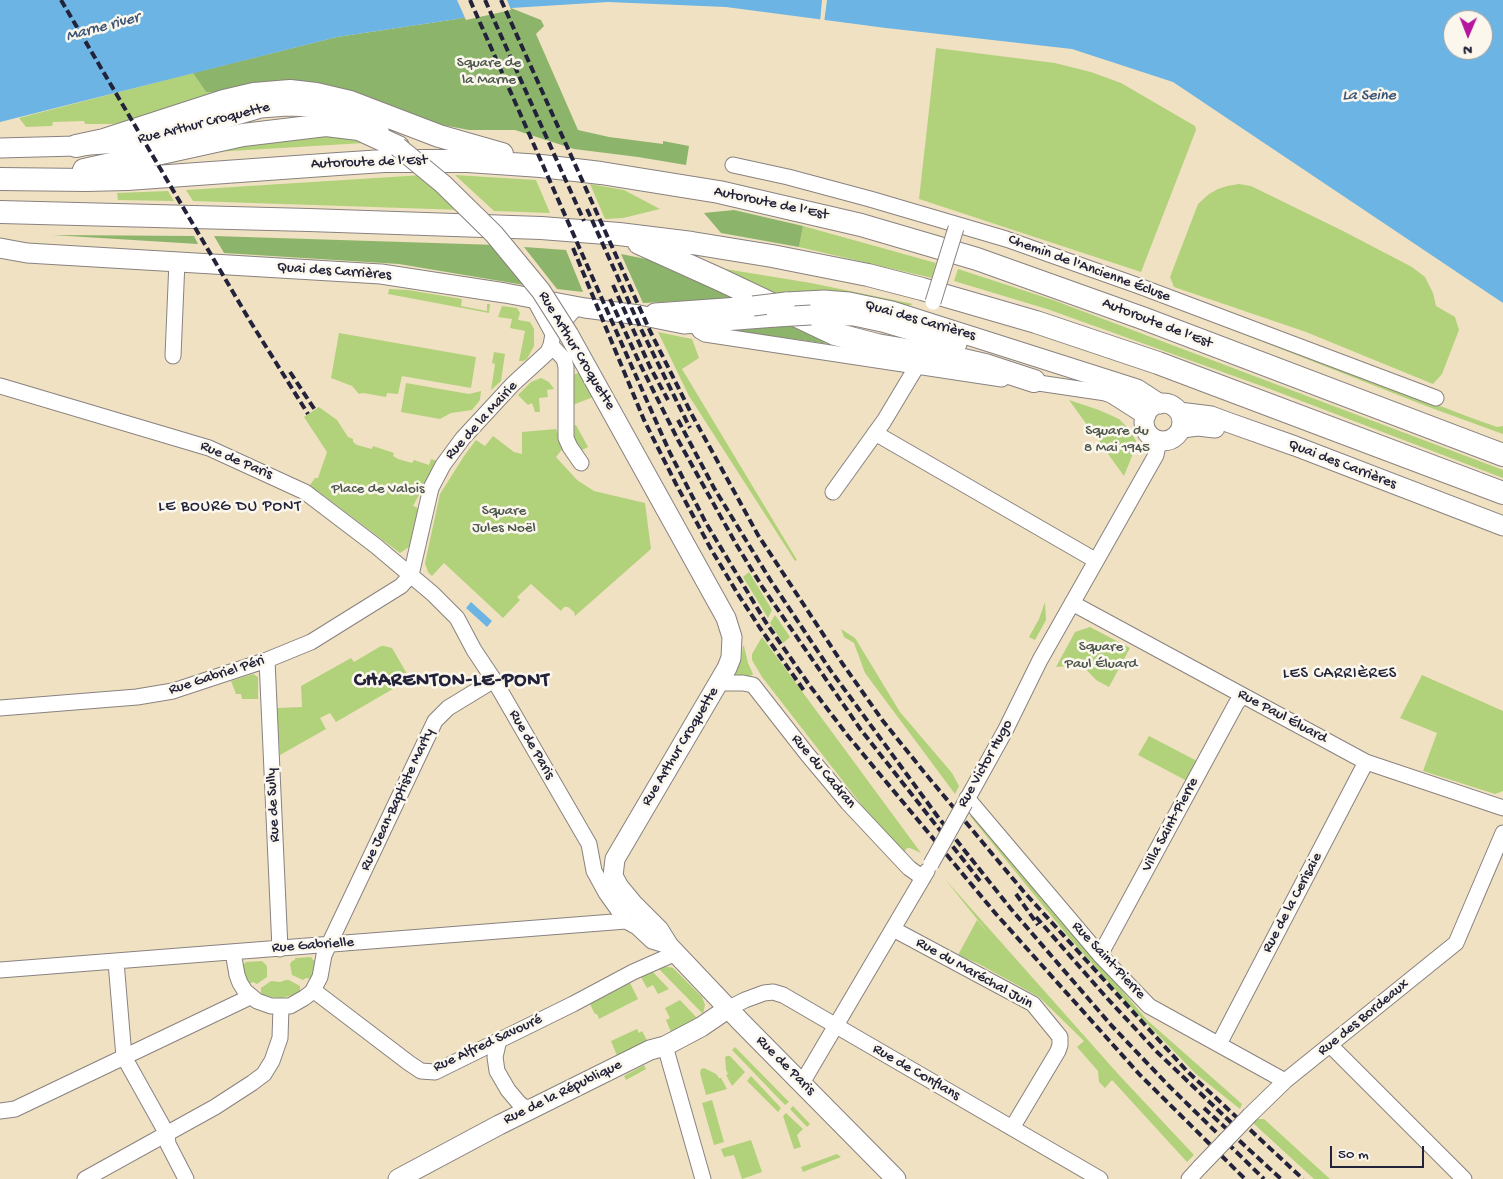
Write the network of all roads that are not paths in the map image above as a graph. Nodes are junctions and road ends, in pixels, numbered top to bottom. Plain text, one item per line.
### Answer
1 (388, 140) junction
2 (76, 146) junction
3 (5, 147) edge
4 (733, 165) dead end
5 (541, 166) junction
6 (0, 179) edge
7 (44, 180) junction
8 (0, 212) edge
9 (956, 226) junction
10 (618, 234) junction
11 (0, 248) edge
12 (27, 253) junction
13 (0, 257) edge
14 (177, 261) junction
15 (534, 299) junction
16 (577, 306) junction
17 (781, 310) junction
18 (639, 315) junction
19 (928, 318) junction
20 (695, 324) junction
21 (558, 338) junction
22 (173, 356) dead end
23 (917, 366) junction
24 (1034, 381) junction
25 (0, 386) edge
26 (1113, 394) junction
27 (1436, 398) dead end
28 (1153, 410) junction
29 (1180, 420) junction
30 (875, 433) junction
31 (1159, 441) junction
32 (1503, 455) edge
33 (581, 463) dead end
34 (833, 492) dead end
35 (1503, 493) edge
36 (1503, 526) edge
37 (1503, 536) edge
38 (1095, 560) junction
39 (411, 575) junction
40 (1072, 603) junction
41 (267, 660) junction
42 (494, 680) junction
43 (719, 683) junction
44 (1242, 696) junction
45 (0, 708) edge
46 (1366, 762) junction
47 (966, 800) junction
48 (1503, 808) edge
49 (1503, 833) edge
50 (923, 878) junction
51 (626, 920) junction
52 (893, 929) junction
53 (330, 945) junction
54 (280, 949) junction
55 (672, 949) junction
56 (233, 952) junction
57 (1100, 955) junction
58 (116, 962) junction
59 (0, 970) edge
60 (313, 990) junction
61 (250, 997) junction
62 (281, 1007) junction
63 (729, 1008) junction
64 (837, 1026) junction
65 (499, 1040) junction
66 (1218, 1044) junction
67 (1330, 1045) junction
68 (665, 1046) junction
69 (124, 1057) junction
70 (1285, 1081) junction
71 (802, 1083) junction
72 (533, 1108) junction
73 (0, 1111) edge
74 (1012, 1128) junction
75 (167, 1134) junction
76 (85, 1179) edge
77 (186, 1179) edge
78 (398, 1179) edge
79 (703, 1179) edge
80 (896, 1179) edge
81 (1100, 1179) edge
82 (1189, 1179) edge
83 (1464, 1179) edge

1 - 2 main road, Rue Arthur Croquette
1 - 7 highway
1 - 21 main road, Rue Arthur Croquette, bridge
2 - 3 main road, Rue Arthur Croquette
2 - 5 highway
4 - 9 street, Chemin de l'Ancienne Écluse
5 - 7 highway, Autoroute de l’Est
5 - 32 highway, Autoroute de l’Est
6 - 7 highway, Autoroute de l’Est
8 - 10 highway
9 - 19 street, bridge
9 - 27 street, Chemin de l'Ancienne Écluse
10 - 24 highway
10 - 35 highway
11 - 12 main road, Quai des Carrières
12 - 13 main road, Quai des Carrières
12 - 14 main road, Quai des Carrières
14 - 15 main road, Quai des Carrières
14 - 22 street
15 - 16 main road, Quai des Carrières
15 - 21 street
16 - 18 main road, Quai des Carrières
16 - 21 street, Rue de la Mairie
17 - 18 main road, Quai des Carrières, bridge
17 - 19 main road, Quai des Carrières, bridge
17 - 19 main road, Quai des Carrières
17 - 20 main road, Quai des Carrières
18 - 20 main road, Quai des Carrières
19 - 26 main road, Quai des Carrières
19 - 28 main road, Quai des Carrières
20 - 23 street, Quai des Carrières
21 - 33 street
21 - 39 street, Rue de la Mairie
21 - 43 main road, Rue Arthur Croquette
23 - 24 street, Quai des Carrières
23 - 30 street
24 - 26 street, Quai des Carrières
25 - 39 street, Rue de Paris
26 - 28 main road, Quai des Carrières
28 - 29 main road
28 - 31 main road
29 - 31 main road
29 - 36 main road, Quai des Carrières
29 - 37 main road, Quai des Carrières
30 - 34 street
30 - 38 street
31 - 38 street, Rue Victor Hugo
38 - 40 street, Rue Victor Hugo
39 - 41 street, Rue Gabriel Péri
39 - 42 street, Rue de Paris
40 - 44 street, Rue Paul Éluard
40 - 47 street, Rue Victor Hugo
41 - 45 street, Rue Gabriel Péri
41 - 54 street, Rue de Sully
42 - 51 street, Rue de Paris
42 - 53 street, Rue Jean-Baptiste Marty
43 - 50 street, Rue du Cadran
43 - 55 main road, Rue Arthur Croquette
44 - 46 street, Rue Paul Éluard
44 - 57 street, Villa Saint-Pierre
46 - 48 street, Rue Paul Éluard
46 - 66 street, Rue de la Cerisaie
47 - 50 street, Rue Victor Hugo, bridge
47 - 57 street, Rue Saint-Pierre
49 - 67 street, Rue des Bordeaux
50 - 52 street, Rue Victor Hugo
51 - 53 street, Rue Gabrielle
51 - 55 street, Rue de Paris
52 - 64 street, Rue Victor Hugo
52 - 74 street, Rue du Maréchal Juin
53 - 54 street, Rue Gabrielle
53 - 60 street, Rue Jean-Baptiste Marty
54 - 56 street, Rue Gabrielle
55 - 63 main road, Rue de Paris
55 - 65 street, Rue Alfred Savouré
56 - 58 street, Rue Gabrielle
56 - 61 street
57 - 66 street, Rue Saint-Pierre
58 - 59 street, Rue Gabrielle
58 - 69 street
60 - 62 street
60 - 65 street, Rue Alfred Savouré
61 - 62 street
61 - 69 street
62 - 75 street
63 - 64 street, Rue de Conflans
63 - 68 main road, Rue de la République
63 - 71 main road, Rue de Paris
64 - 71 street, Rue Victor Hugo
64 - 74 street, Rue de Conflans
65 - 72 street
66 - 70 street, Rue Saint-Pierre
67 - 70 street, Rue des Bordeaux
67 - 83 street
68 - 72 main road, Rue de la République
68 - 79 street
69 - 73 street
69 - 75 street
70 - 82 street, Rue des Bordeaux, bridge
71 - 80 main road, Rue de Paris
72 - 78 main road, Rue de la République
74 - 81 street, Rue de Conflans
75 - 76 street
75 - 77 street

